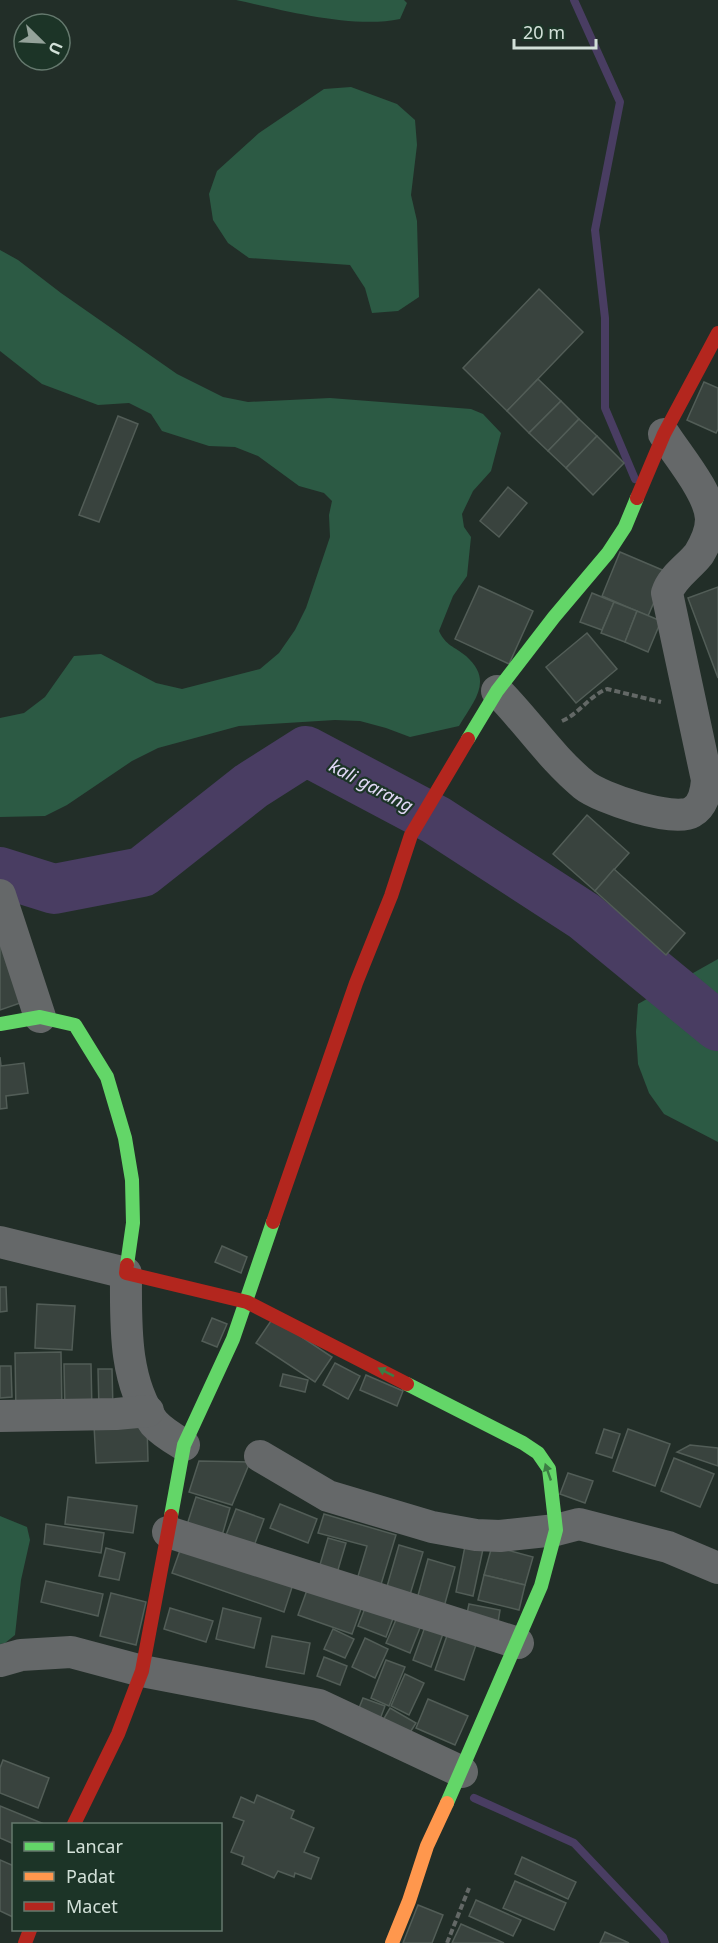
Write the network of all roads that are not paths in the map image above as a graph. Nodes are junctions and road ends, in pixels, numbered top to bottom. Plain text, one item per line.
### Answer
1 (718, 333) edge
2 (664, 434) junction
3 (503, 698) junction
4 (0, 895) edge
5 (40, 1017) junction
6 (0, 1024) edge
7 (0, 1242) edge
8 (126, 1273) junction
9 (248, 1302) junction
10 (148, 1411) junction
11 (0, 1416) edge
12 (184, 1445) junction
13 (260, 1456) dead end
14 (556, 1530) junction
15 (168, 1532) junction
16 (718, 1568) edge
17 (518, 1643) junction
18 (0, 1661) edge
19 (142, 1671) junction
20 (462, 1772) junction
21 (74, 1823) edge
22 (392, 1943) edge

1 - 2 street
2 - 3 street
2 - 3 street
3 - 9 street
4 - 5 street
5 - 6 street
5 - 8 street
7 - 8 street
8 - 9 street
8 - 10 street
9 - 12 street
14 -> 9 street
10 - 11 street
10 - 12 street
12 - 15 street
13 - 14 street
14 - 16 street
14 - 17 street
15 - 17 street
15 - 19 street
17 - 20 street
18 - 19 street
19 - 20 street
19 - 21 street
20 - 22 street

